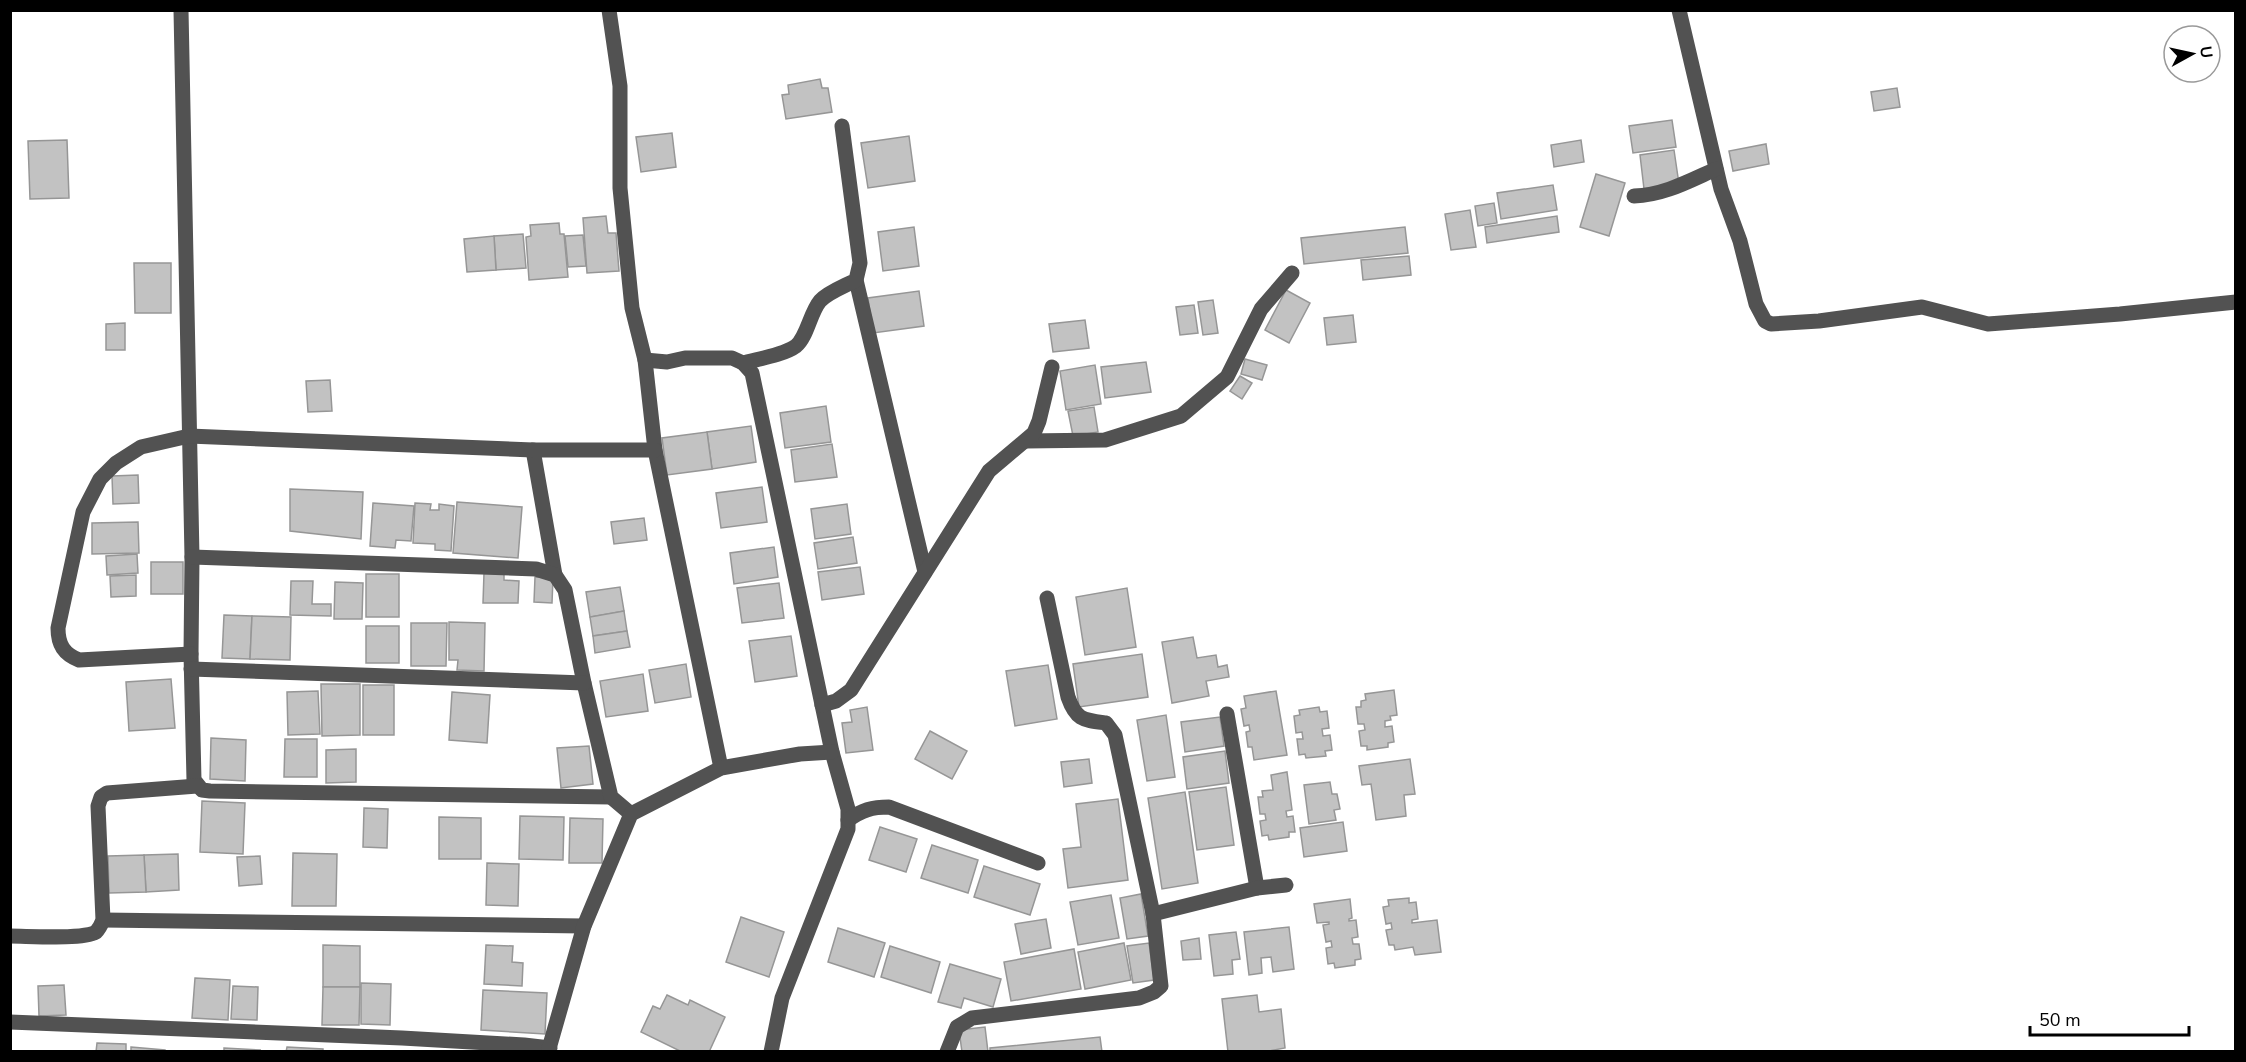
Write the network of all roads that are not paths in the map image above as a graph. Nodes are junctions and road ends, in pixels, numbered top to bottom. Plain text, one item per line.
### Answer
1 (181, 10) edge
2 (609, 10) edge
3 (1679, 10) edge
4 (842, 126) dead end
5 (1716, 169) junction
6 (1635, 196) dead end
7 (1292, 273) dead end
8 (856, 280) junction
9 (2235, 302) edge
10 (645, 360) junction
11 (743, 363) junction
12 (1052, 367) dead end
13 (189, 436) junction
14 (1026, 441) junction
15 (533, 450) junction
16 (655, 450) junction
17 (192, 556) junction
18 (925, 572) junction
19 (555, 575) junction
20 (1047, 598) dead end
21 (191, 662) junction
22 (584, 683) junction
23 (822, 705) junction
24 (1227, 714) dead end
25 (832, 752) junction
26 (721, 768) junction
27 (197, 786) junction
28 (610, 797) junction
29 (632, 814) junction
30 (848, 815) junction
31 (1038, 863) dead end
32 (1286, 885) dead end
33 (1257, 888) junction
34 (1153, 914) junction
35 (103, 920) junction
36 (584, 926) junction
37 (10, 936) edge
38 (10, 1022) edge
39 (549, 1050) edge
40 (771, 1052) edge
41 (947, 1052) edge

1 - 13 street
2 - 10 street
3 - 5 street
4 - 8 street
5 - 6 street
5 - 9 street
7 - 14 street
8 - 11 street
8 - 18 street
10 - 11 street
10 - 16 street
11 - 23 street
12 - 14 street
13 - 15 street
13 - 17 street
13 - 21 street
14 - 18 street
15 - 16 street
15 - 19 street
16 - 26 street
17 - 19 street
17 - 21 street
18 - 23 street
19 - 22 street
20 - 34 street
21 - 22 street
21 - 27 street
22 - 28 street
23 - 25 street
24 - 33 street
25 - 26 street
25 - 30 street
26 - 29 street
27 - 28 street
27 - 35 street
28 - 29 street
29 - 36 street
30 - 31 street
30 - 40 street
32 - 33 street
33 - 34 street
34 - 41 street
35 - 36 street
35 - 37 street
36 - 39 street
38 - 39 street

